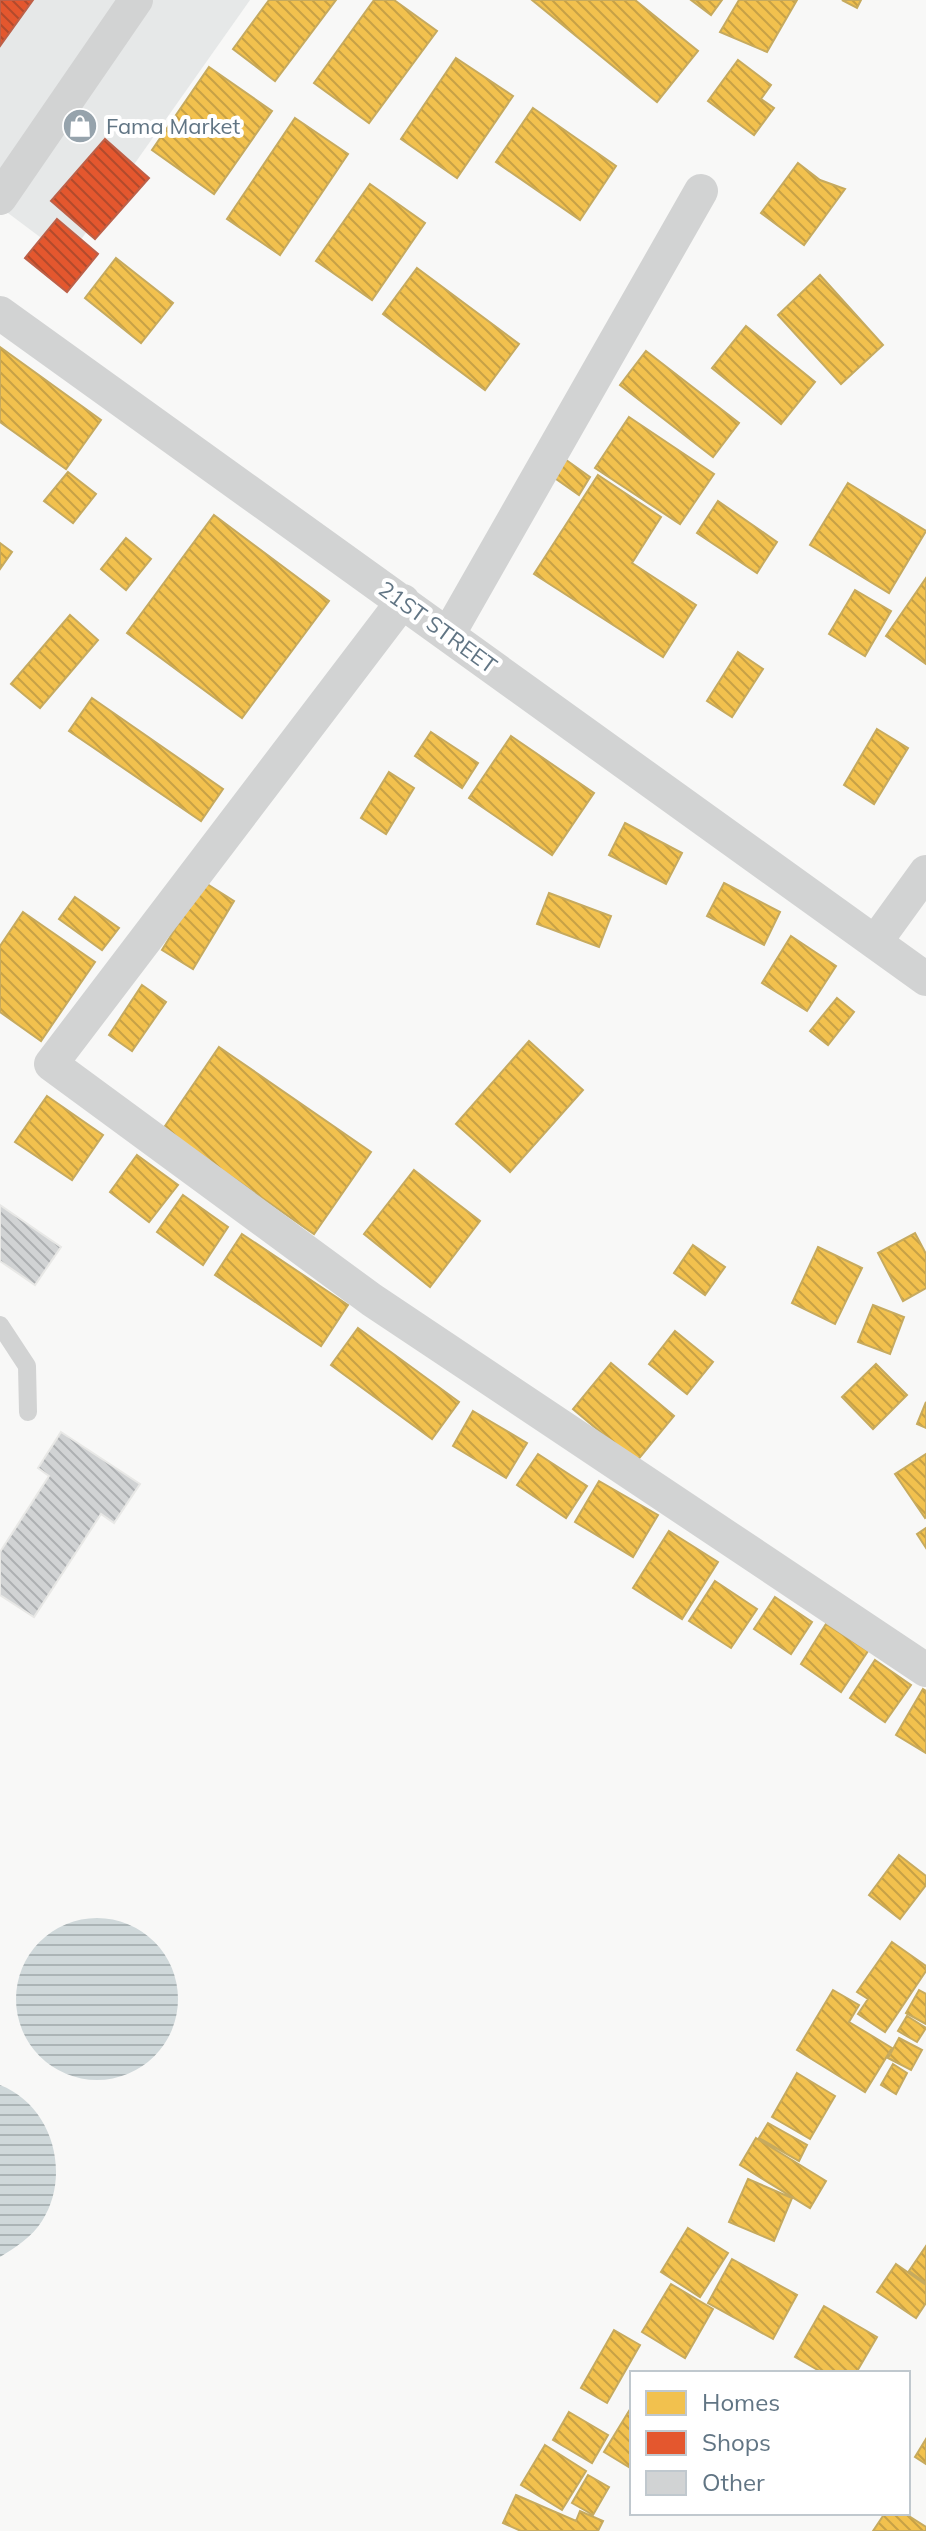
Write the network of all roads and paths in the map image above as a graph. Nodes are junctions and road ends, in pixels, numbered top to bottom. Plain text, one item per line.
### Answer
1 (136, 0) edge
2 (701, 191) dead end
3 (0, 198) edge
4 (0, 313) edge
5 (403, 601) junction
6 (448, 635) junction
7 (926, 872) edge
8 (876, 941) junction
9 (926, 979) edge
10 (0, 1325) edge
11 (28, 1412) dead end
12 (926, 1670) edge

1 - 3 street
2 - 6 street
4 - 5 street, 21ST STREET
5 - 6 street, 21ST STREET
5 - 12 street
6 - 8 street, 21ST STREET
7 - 8 street
8 - 9 street, 21ST STREET
10 - 11 lane

